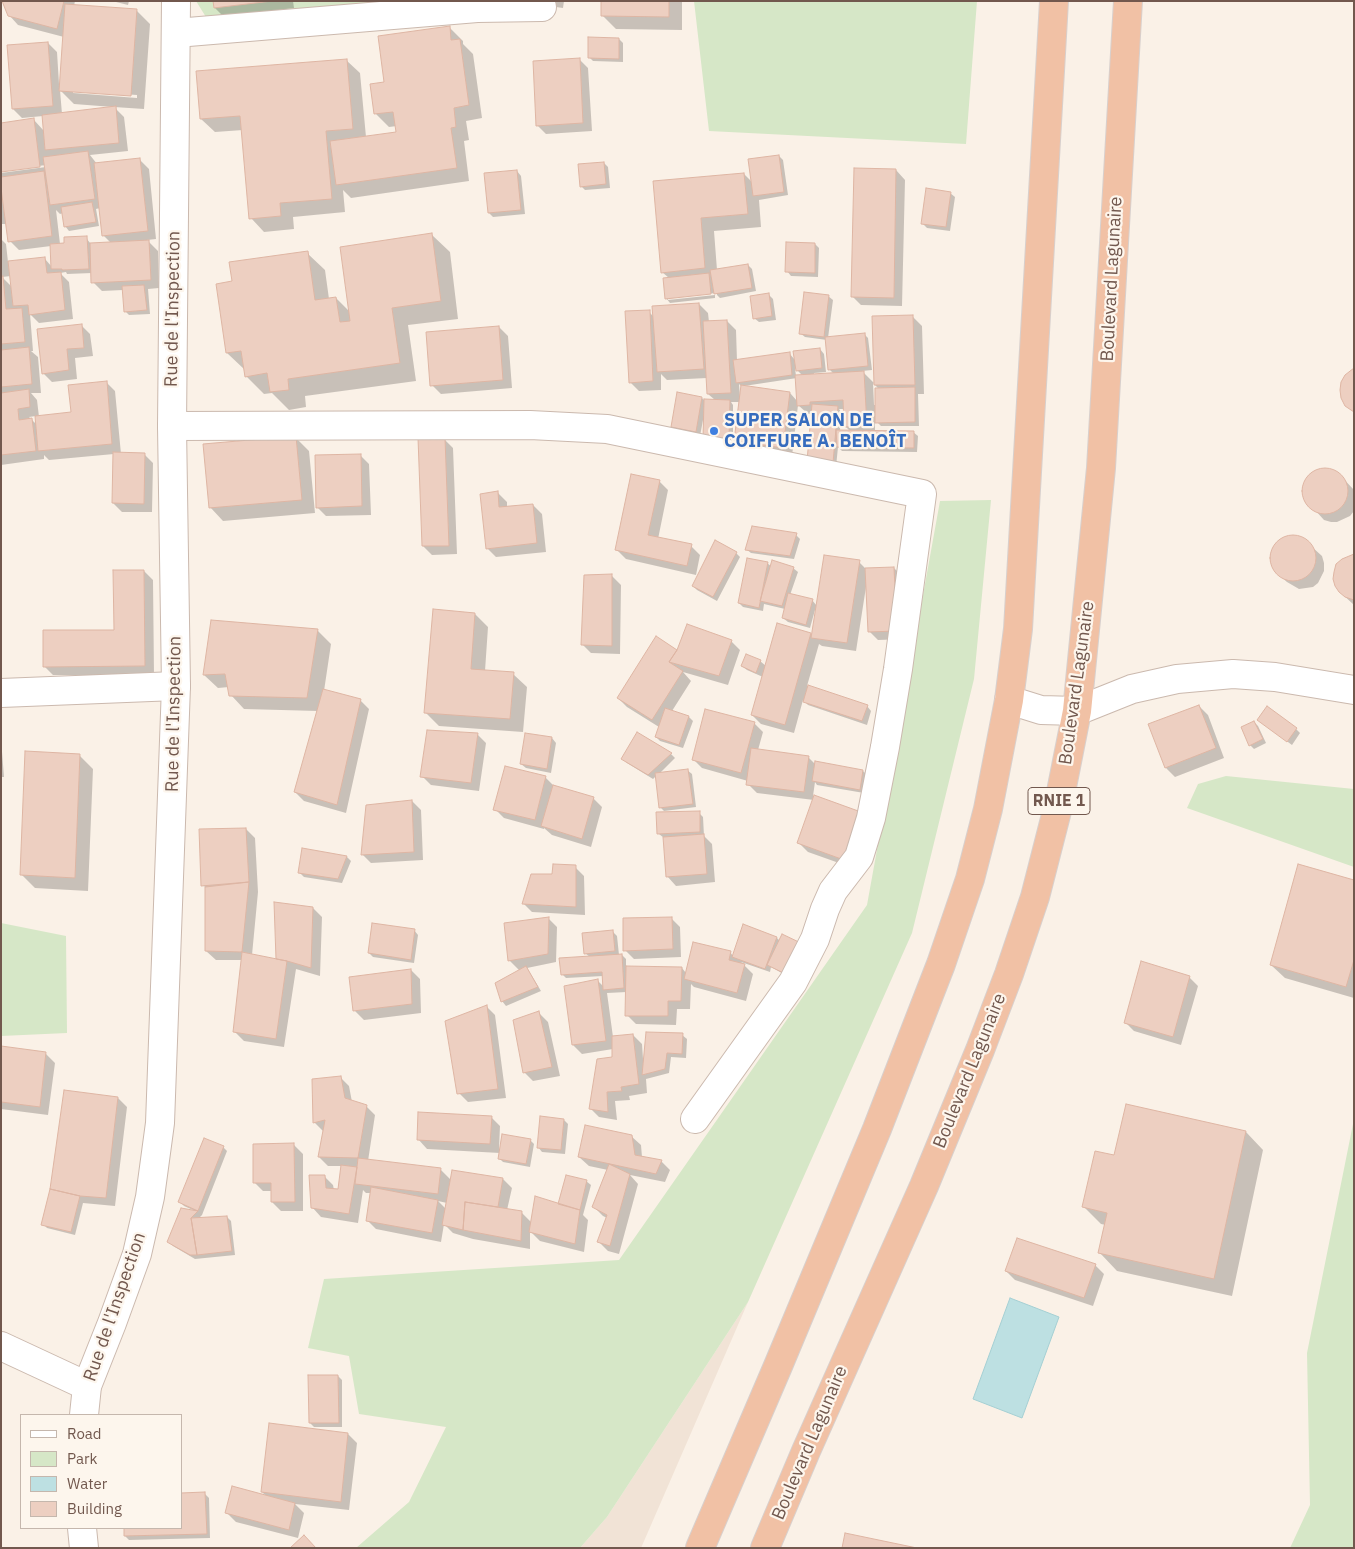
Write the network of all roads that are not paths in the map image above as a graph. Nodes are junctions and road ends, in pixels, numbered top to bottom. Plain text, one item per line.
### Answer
1 (176, 1) edge
2 (1054, 1) edge
3 (1128, 1) edge
4 (542, 7) dead end
5 (176, 33) junction
6 (172, 426) junction
7 (176, 686) junction
8 (1354, 690) edge
9 (1, 693) edge
10 (1009, 700) junction
11 (1077, 711) junction
12 (695, 1119) dead end
13 (1, 1346) edge
14 (87, 1386) junction
15 (84, 1414) edge
16 (82, 1529) edge
17 (84, 1548) edge
18 (700, 1548) edge
19 (765, 1548) edge

1 - 5 street, Rue de l'Inspection
2 - 10 highway
3 - 11 highway, Boulevard Lagunaire / RNIE 1
4 - 5 street
5 - 6 street, Rue de l'Inspection
6 - 7 street, Rue de l'Inspection
6 - 12 street
7 - 9 street
7 - 14 street, Rue de l'Inspection
8 - 11 street
10 - 11 street
10 - 18 highway
11 - 19 highway, Boulevard Lagunaire / RNIE 1
13 - 14 street
14 - 15 street, Rue de l'Inspection
16 - 17 street

